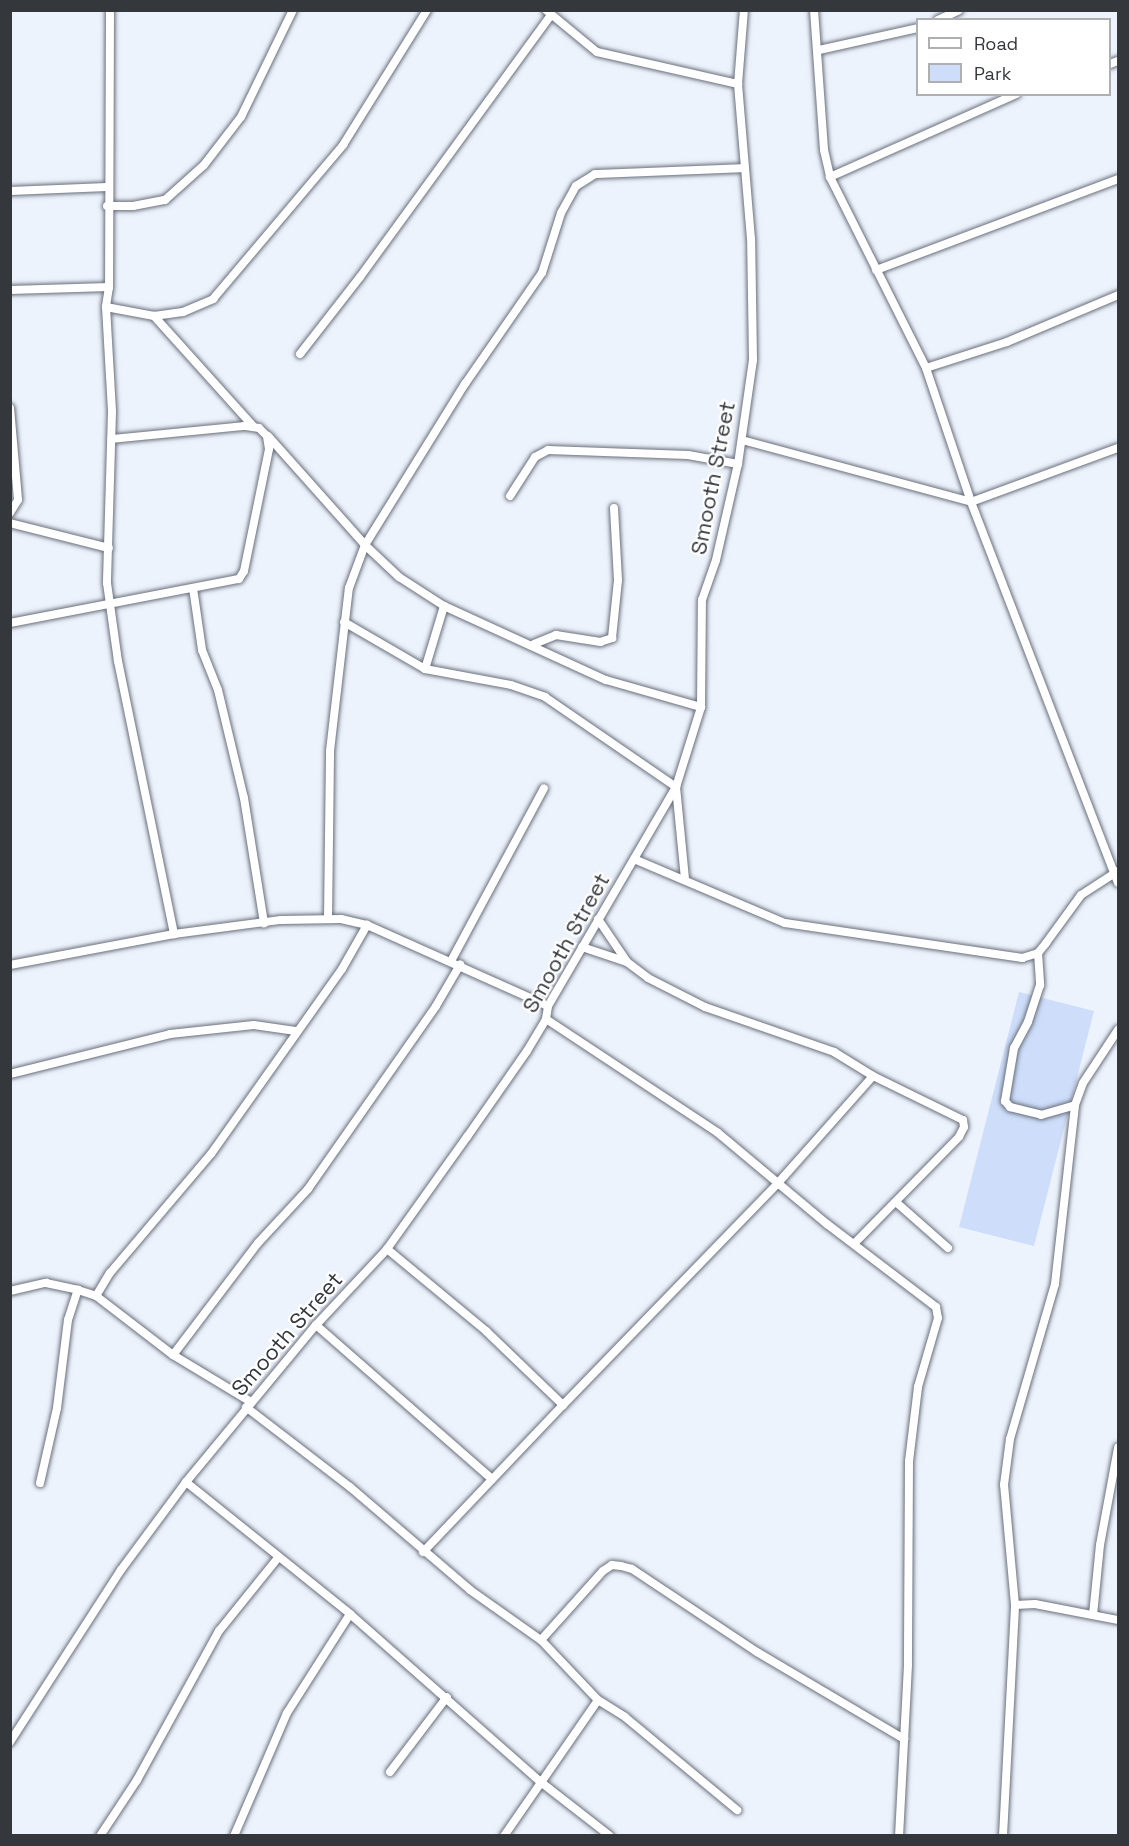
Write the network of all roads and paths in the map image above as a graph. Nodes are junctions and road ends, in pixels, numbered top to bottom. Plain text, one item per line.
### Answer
1 (110, 10) edge
2 (293, 10) edge
3 (427, 10) edge
4 (744, 10) edge
5 (814, 10) edge
6 (959, 10) edge
7 (548, 13) edge
8 (942, 18) edge
9 (916, 28) edge
10 (819, 50) junction
11 (738, 84) junction
12 (1012, 96) edge
13 (743, 168) junction
14 (830, 177) junction
15 (1119, 179) edge
16 (107, 187) junction
17 (10, 191) edge
18 (107, 206) junction
19 (876, 270) junction
20 (109, 286) junction
21 (10, 290) edge
22 (1119, 295) edge
23 (106, 307) junction
24 (154, 316) junction
25 (300, 354) dead end
26 (926, 368) junction
27 (10, 408) edge
28 (253, 426) junction
29 (267, 436) junction
30 (112, 440) junction
31 (742, 440) junction
32 (1119, 448) edge
33 (738, 464) junction
34 (510, 496) dead end
35 (971, 502) junction
36 (614, 508) dead end
37 (10, 513) edge
38 (10, 523) edge
39 (364, 545) junction
40 (109, 548) junction
41 (193, 588) junction
42 (110, 603) junction
43 (444, 606) junction
44 (344, 622) junction
45 (10, 623) edge
46 (534, 644) junction
47 (425, 669) junction
48 (701, 707) junction
49 (676, 787) junction
50 (544, 788) dead end
51 (634, 859) junction
52 (1116, 872) edge
53 (685, 878) junction
54 (1119, 883) edge
55 (328, 919) junction
56 (598, 919) junction
57 (264, 922) junction
58 (367, 925) junction
59 (174, 934) junction
60 (582, 947) junction
61 (1038, 953) junction
62 (451, 961) junction
63 (627, 962) junction
64 (10, 965) edge
65 (459, 965) junction
66 (548, 1006) junction
67 (546, 1019) junction
68 (1119, 1030) edge
69 (296, 1031) junction
70 (10, 1074) edge
71 (873, 1077) junction
72 (1075, 1105) junction
73 (778, 1183) junction
74 (897, 1203) junction
75 (855, 1243) junction
76 (948, 1248) dead end
77 (387, 1249) junction
78 (78, 1290) junction
79 (10, 1291) edge
80 (96, 1296) junction
81 (316, 1325) junction
82 (173, 1354) junction
83 (248, 1404) junction
84 (562, 1405) junction
85 (1119, 1448) edge
86 (492, 1479) junction
87 (186, 1482) junction
88 (40, 1483) dead end
89 (423, 1552) junction
90 (278, 1558) junction
91 (1015, 1605) junction
92 (350, 1614) junction
93 (1093, 1615) junction
94 (1119, 1620) edge
95 (541, 1640) junction
96 (447, 1697) junction
97 (598, 1700) junction
98 (904, 1739) junction
99 (10, 1742) edge
100 (390, 1772) dead end
101 (542, 1783) junction
102 (737, 1810) dead end
103 (100, 1836) edge
104 (234, 1836) edge
105 (504, 1836) edge
106 (610, 1836) edge
107 (899, 1836) edge
108 (1003, 1836) edge

1 - 16 street
2 - 18 street
3 - 24 street
4 - 11 street, Smooth Street
5 - 10 street
6 - 8 street
7 - 11 street
7 - 25 street
9 - 10 street
10 - 14 street
11 - 13 street, Smooth Street
12 - 14 street
13 - 31 street, Smooth Street
13 - 39 street
14 - 19 street
15 - 19 street
16 - 17 street
16 - 18 street
18 - 20 street
19 - 26 street
20 - 21 street
20 - 23 street
22 - 26 street
23 - 24 street
23 - 30 street
24 - 28 street
26 - 35 street
27 - 37 street
28 - 29 street
28 - 30 street
29 - 39 street
29 - 41 street
30 - 40 street
31 - 33 street, Smooth Street
31 - 35 street
32 - 35 street
33 - 34 street
33 - 48 street, Smooth Street
35 - 52 street
36 - 46 street
38 - 40 street
39 - 43 street
39 - 44 street
40 - 42 street
41 - 42 street
41 - 57 street
42 - 45 street
42 - 59 street
43 - 46 street
43 - 47 street
44 - 47 street
44 - 55 street
46 - 48 street
47 - 49 street
48 - 49 street, Smooth Street
49 - 51 street, Smooth Street
49 - 53 street
50 - 62 street
51 - 53 street
51 - 56 street, Smooth Street
52 - 54 street
52 - 61 street
53 - 61 street
55 - 57 street
55 - 58 street
56 - 60 street, Smooth Street
56 - 63 street
57 - 59 street
58 - 62 street
58 - 69 street
59 - 64 street
60 - 63 street
60 - 66 street, Smooth Street
61 - 72 street
62 - 65 street
63 - 71 street
65 - 66 street
65 - 82 street
66 - 67 street, Smooth Street
67 - 73 street
67 - 77 street, Smooth Street
68 - 72 street
69 - 70 street
69 - 80 street
71 - 73 street
71 - 74 street
72 - 91 street
73 - 75 street
73 - 84 street
74 - 75 street
74 - 76 street
75 - 98 street
77 - 81 street, Smooth Street
77 - 84 street
78 - 79 street
78 - 80 street
78 - 88 street
80 - 82 street
81 - 83 street, Smooth Street
81 - 86 street
82 - 83 street
83 - 87 street, Smooth Street
83 - 89 street
84 - 86 street
85 - 93 street
86 - 89 street
87 - 90 street
87 - 99 street, Smooth Street
89 - 95 street
90 - 92 street
90 - 103 street
91 - 93 street
91 - 108 street
92 - 96 street
92 - 104 street
93 - 94 street
95 - 97 street
95 - 98 street
96 - 100 street
96 - 101 street
97 - 101 street
97 - 102 street
98 - 107 street
101 - 105 street
101 - 106 street

